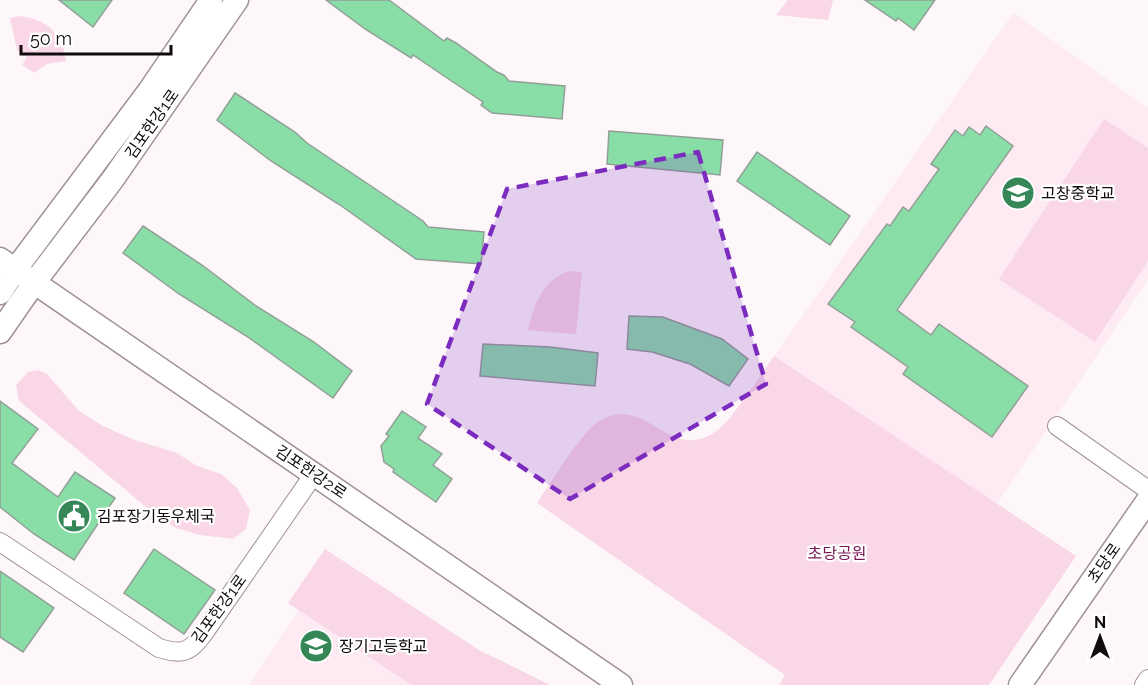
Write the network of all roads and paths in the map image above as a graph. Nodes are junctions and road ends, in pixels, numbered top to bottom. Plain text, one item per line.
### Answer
1 (211, 0) edge
2 (237, 0) edge
3 (16, 270) edge
4 (0, 293) edge
5 (0, 332) edge
6 (1057, 426) dead end
7 (314, 474) junction
8 (1148, 490) edge
9 (1148, 500) edge
10 (1148, 517) edge
11 (0, 542) edge
12 (1148, 679) edge
13 (621, 685) edge
14 (1020, 685) edge
15 (1034, 685) edge
16 (1144, 685) edge

1 - 3 street, 김포한강1로
2 - 3 street, 김포한강1로
3 - 4 street, 김포한강1로
3 - 5 street, 김포한강1로
3 - 7 street, 김포한강2로
6 - 8 street
7 - 11 street, 김포한강1로
7 - 13 street, 김포한강2로
9 - 14 street, 초당로
10 - 15 street, 초당로
12 - 16 street

